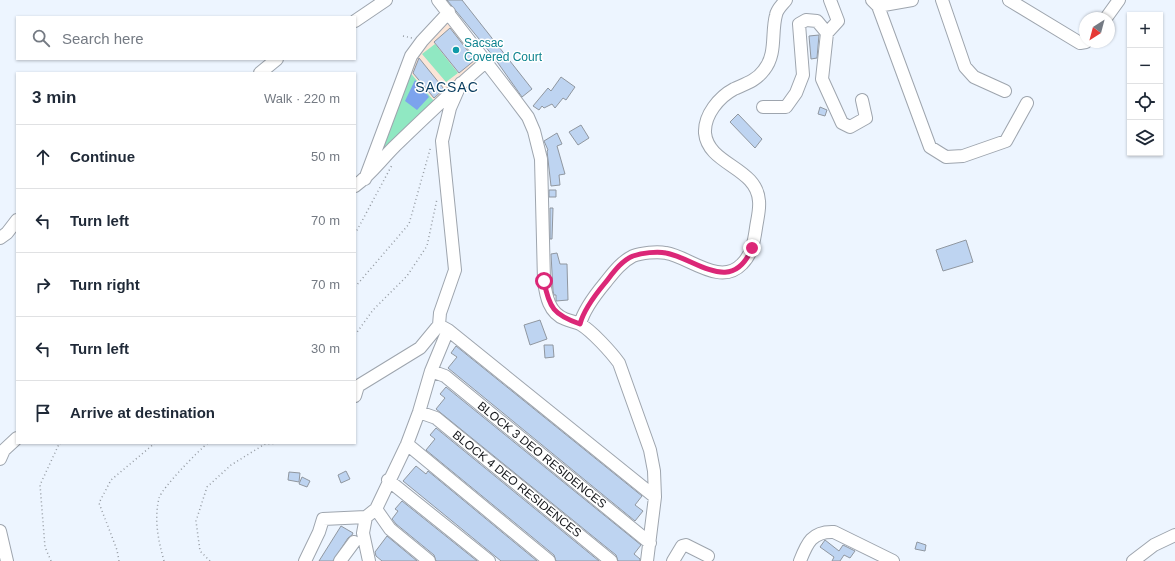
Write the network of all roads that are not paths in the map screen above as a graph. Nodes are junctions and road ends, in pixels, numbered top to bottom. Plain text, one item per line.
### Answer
1 (386, 0) edge
2 (438, 0) edge
3 (786, 0) edge
4 (830, 0) edge
5 (912, 0) edge
6 (942, 0) edge
7 (1009, 0) edge
8 (1119, 0) edge
9 (875, 3) edge
10 (449, 12) junction
11 (1110, 12) edge
12 (356, 20) edge
13 (827, 33) junction
14 (1079, 42) edge
15 (276, 60) edge
16 (487, 62) junction
17 (261, 72) edge
18 (461, 83) junction
19 (1005, 91) dead end
20 (862, 100) dead end
21 (1026, 103) dead end
22 (763, 107) dead end
23 (365, 179) junction
24 (356, 185) edge
25 (16, 221) edge
26 (0, 238) edge
27 (580, 324) junction
28 (444, 327) junction
29 (431, 371) junction
30 (356, 393) edge
31 (420, 412) junction
32 (16, 439) edge
33 (407, 444) junction
34 (0, 459) edge
35 (388, 480) junction
36 (655, 497) junction
37 (376, 509) junction
38 (366, 517) junction
39 (0, 531) edge
40 (1175, 534) edge
41 (354, 542) dead end
42 (650, 543) junction
43 (708, 556) dead end
44 (7, 561) edge
45 (305, 561) edge
46 (340, 561) edge
47 (369, 561) edge
48 (429, 561) edge
49 (488, 561) edge
50 (549, 561) edge
51 (611, 561) edge
52 (647, 561) edge
53 (673, 561) edge
54 (800, 561) edge
55 (893, 561) edge
56 (1133, 561) edge

1 - 12 street
2 - 10 street
3 - 27 street
4 - 13 street
5 - 9 street
6 - 19 street
7 - 14 street
8 - 11 street
9 - 21 street
10 - 16 street
10 - 23 street
13 - 20 street
13 - 22 street
15 - 17 street
16 - 18 street
16 - 27 street
18 - 23 street
18 - 28 street
23 - 24 street
25 - 26 street
27 - 36 street
28 - 29 street
28 - 30 street
28 - 36 street
29 - 31 street
29 - 42 street, BLOCK 3 DEO RESIDENCES
31 - 33 street
31 - 51 street, BLOCK 4 DEO RESIDENCES
32 - 34 street
33 - 35 street
33 - 50 street
35 - 37 street
35 - 49 street
36 - 42 street
37 - 38 street
37 - 48 street
38 - 45 street
38 - 47 street
39 - 44 street
40 - 56 street
41 - 46 street
42 - 52 street
43 - 53 street
54 - 55 street

